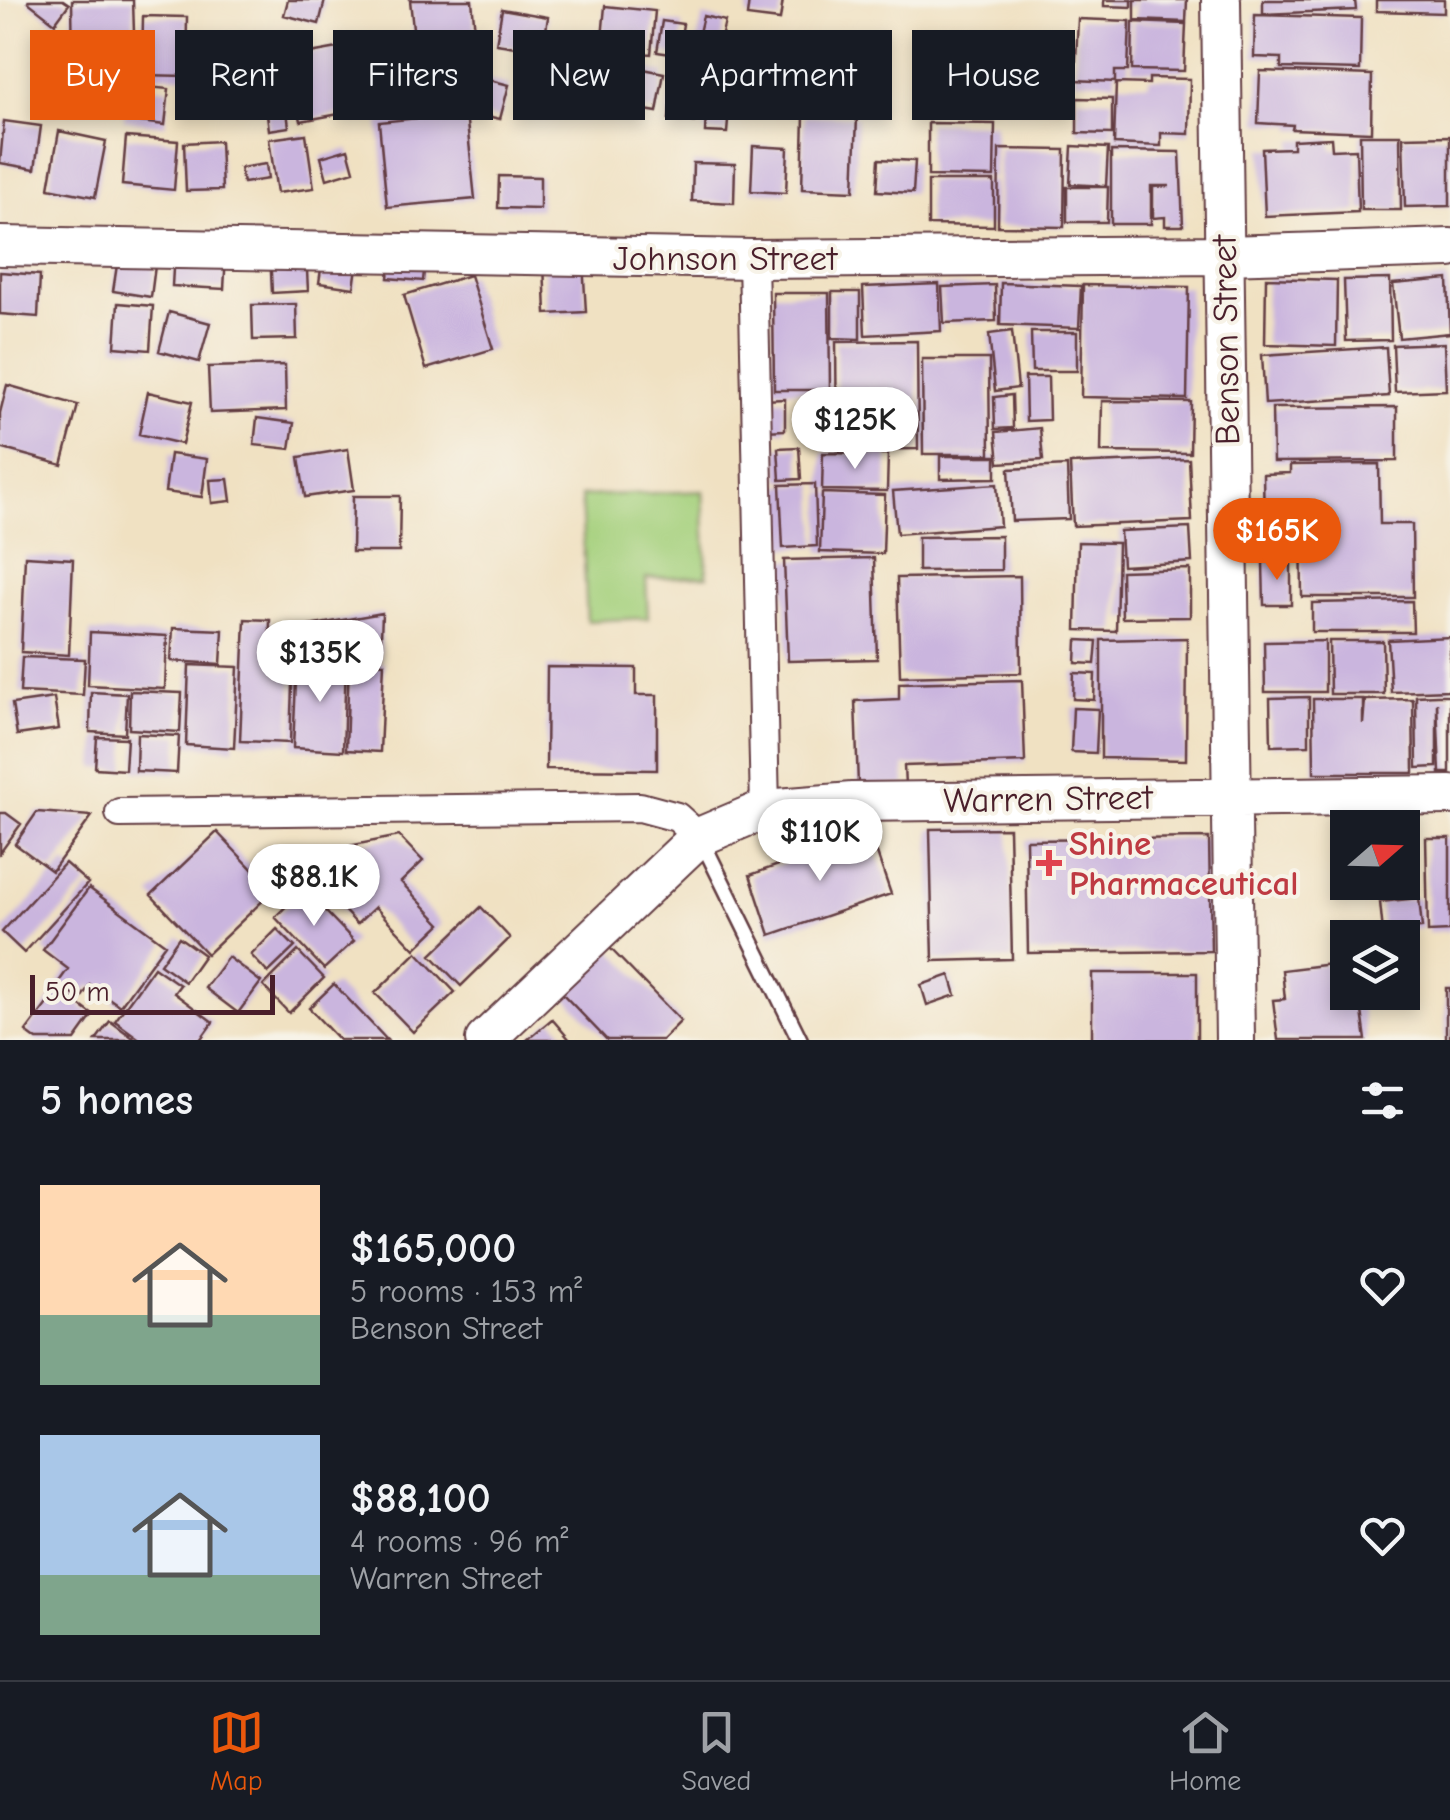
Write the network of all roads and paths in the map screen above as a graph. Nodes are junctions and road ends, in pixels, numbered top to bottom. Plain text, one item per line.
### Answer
1 (1221, 0) edge
2 (0, 246) edge
3 (1450, 248) edge
4 (1225, 255) junction
5 (753, 260) junction
6 (1450, 795) edge
7 (1233, 797) junction
8 (765, 809) junction
9 (120, 813) dead end
10 (699, 836) junction
11 (485, 1040) edge
12 (800, 1040) edge
13 (1235, 1040) edge

1 - 4 street, Benson Street
2 - 5 street, Johnson Street
3 - 4 street, Johnson Street
4 - 5 street, Johnson Street
4 - 7 street, Benson Street
5 - 8 street
6 - 7 street, Warren Street
7 - 8 street, Warren Street
7 - 13 street, Benson Street
8 - 10 street, Warren Street
9 - 10 street
10 - 11 street
10 - 12 lane

